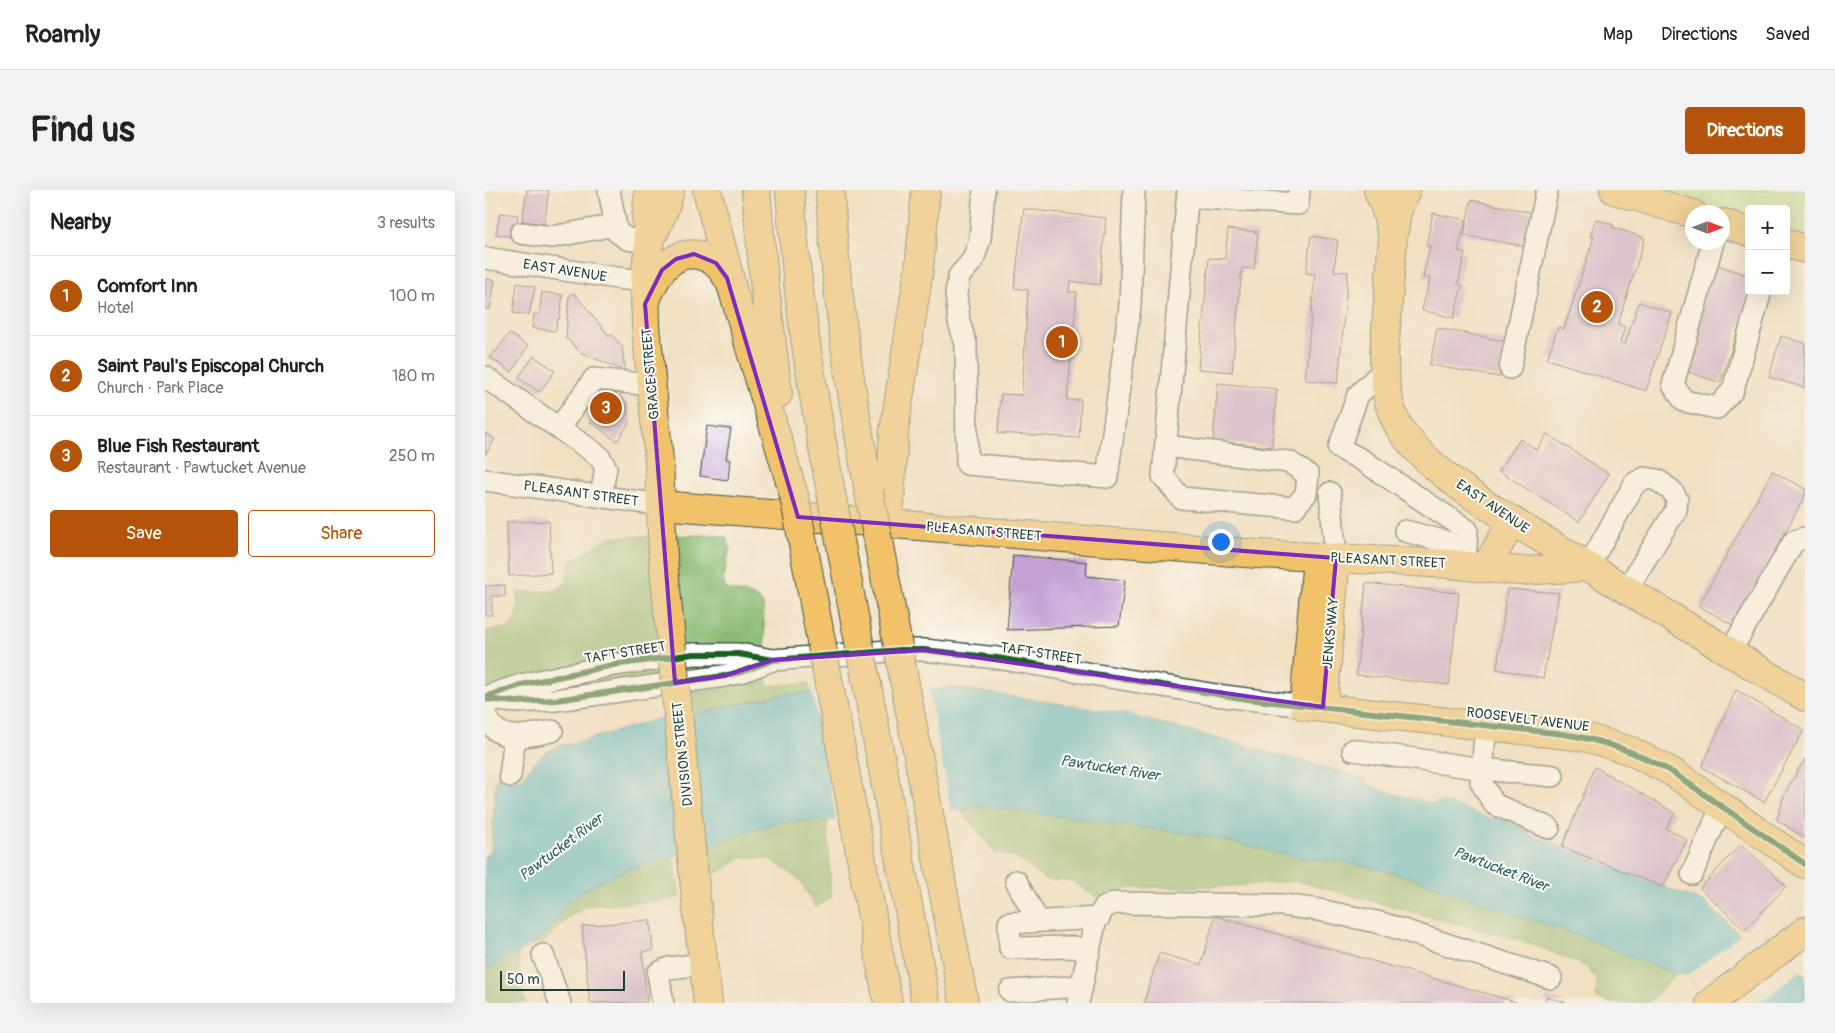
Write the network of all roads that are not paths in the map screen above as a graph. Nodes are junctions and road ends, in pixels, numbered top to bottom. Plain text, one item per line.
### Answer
1 (609, 190) edge
2 (649, 190) edge
3 (670, 190) edge
4 (707, 190) edge
5 (756, 190) edge
6 (789, 190) edge
7 (830, 190) edge
8 (984, 190) edge
9 (1134, 190) edge
10 (1299, 190) edge
11 (1378, 190) edge
12 (1407, 190) edge
13 (1547, 190) edge
14 (1614, 190) edge
15 (927, 192) edge
16 (1188, 194) edge
17 (1685, 212) edge
18 (615, 225) junction
19 (1730, 226) edge
20 (1745, 231) edge
21 (521, 233) dead end
22 (1393, 237) junction
23 (649, 242) junction
24 (1790, 244) edge
25 (1805, 249) edge
26 (1711, 250) edge
27 (485, 258) edge
28 (733, 291) junction
29 (645, 292) junction
30 (1760, 295) edge
31 (1510, 368) dead end
32 (1384, 370) junction
33 (485, 377) edge
34 (651, 385) junction
35 (559, 428) junction
36 (1166, 446) junction
37 (485, 480) edge
38 (1330, 493) dead end
39 (794, 495) junction
40 (601, 496) junction
41 (880, 497) junction
42 (661, 505) junction
43 (1513, 521) junction
44 (1405, 531) dead end
45 (1805, 538) edge
46 (1326, 557) junction
47 (1467, 566) junction
48 (1587, 567) junction
49 (1626, 590) junction
50 (1730, 652) junction
51 (694, 654) junction
52 (773, 660) junction
53 (696, 680) junction
54 (1805, 696) edge
55 (485, 698) edge
56 (1313, 707) junction
57 (485, 712) edge
58 (1486, 725) junction
59 (552, 731) dead end
60 (515, 736) junction
61 (1353, 750) dead end
62 (1482, 769) junction
63 (510, 776) dead end
64 (1553, 776) dead end
65 (1722, 806) junction
66 (1549, 828) dead end
67 (1805, 864) edge
68 (1692, 874) dead end
69 (1016, 881) dead end
70 (866, 884) junction
71 (1099, 918) junction
72 (1038, 921) junction
73 (1805, 930) edge
74 (1089, 951) junction
75 (543, 955) dead end
76 (703, 964) junction
77 (1551, 978) dead end
78 (1010, 991) dead end
79 (1080, 995) edge
80 (560, 1003) edge
81 (663, 1003) edge
82 (708, 1003) edge
83 (872, 1003) edge
84 (888, 1003) edge
85 (925, 1003) edge
86 (964, 1003) edge
87 (1710, 1003) edge

1 - 18 street
2 - 23 main road, GRACE STREET
3 - 23 main road, GRACE STREET
4 - 28 main road
5 - 39 main road
6 - 85 main road, bridge
7 - 41 main road
8 - 9 street
10 - 16 street
11 - 22 main road
12 - 22 main road, EAST AVENUE
13 - 31 street
14 - 17 main road
15 - 41 main road
16 - 36 street
18 - 21 street
18 - 23 street
19 - 20 main road
22 - 32 main road, EAST AVENUE
23 - 29 main road, GRACE STREET
24 - 25 main road
26 - 30 street
27 - 29 street, EAST AVENUE
28 - 29 main road
28 - 39 main road
29 - 34 main road, GRACE STREET
32 - 43 main road, EAST AVENUE
32 - 47 street
33 - 35 street
34 - 35 street
34 - 42 main road, GRACE STREET
35 - 40 street
36 - 36 street
37 - 40 street, PLEASANT STREET
38 - 46 street
39 - 70 main road, bridge
40 - 42 street, PLEASANT STREET
41 - 86 main road, bridge
42 - 46 main road, PLEASANT STREET
42 - 76 main road, DIVISION STREET, bridge
43 - 47 main road
43 - 48 main road, EAST AVENUE
44 - 47 street
45 - 50 street
46 - 47 main road, PLEASANT STREET
46 - 56 main road, JENKS WAY
47 - 48 main road, PLEASANT STREET
48 - 49 main road, EAST AVENUE
48 - 49 street
49 - 50 main road, EAST AVENUE
50 - 54 main road, EAST AVENUE
51 - 52 street, TAFT STREET
51 - 53 street
51 - 55 street, TAFT STREET
52 - 53 street, TAFT STREET
52 - 56 street, TAFT STREET
53 - 55 street, TAFT STREET
56 - 58 main road, ROOSEVELT AVENUE
57 - 60 street
58 - 62 street
58 - 65 main road, ROOSEVELT AVENUE
59 - 60 street
60 - 63 street
61 - 62 street
62 - 64 street
62 - 66 street
65 - 67 main road, ROOSEVELT AVENUE
65 - 68 street
69 - 72 street
70 - 83 main road
70 - 84 main road
71 - 72 street
71 - 74 street
71 - 77 street
72 - 74 street
73 - 87 main road
74 - 79 street
75 - 80 street
76 - 81 street
76 - 82 main road, DIVISION STREET
78 - 79 street

